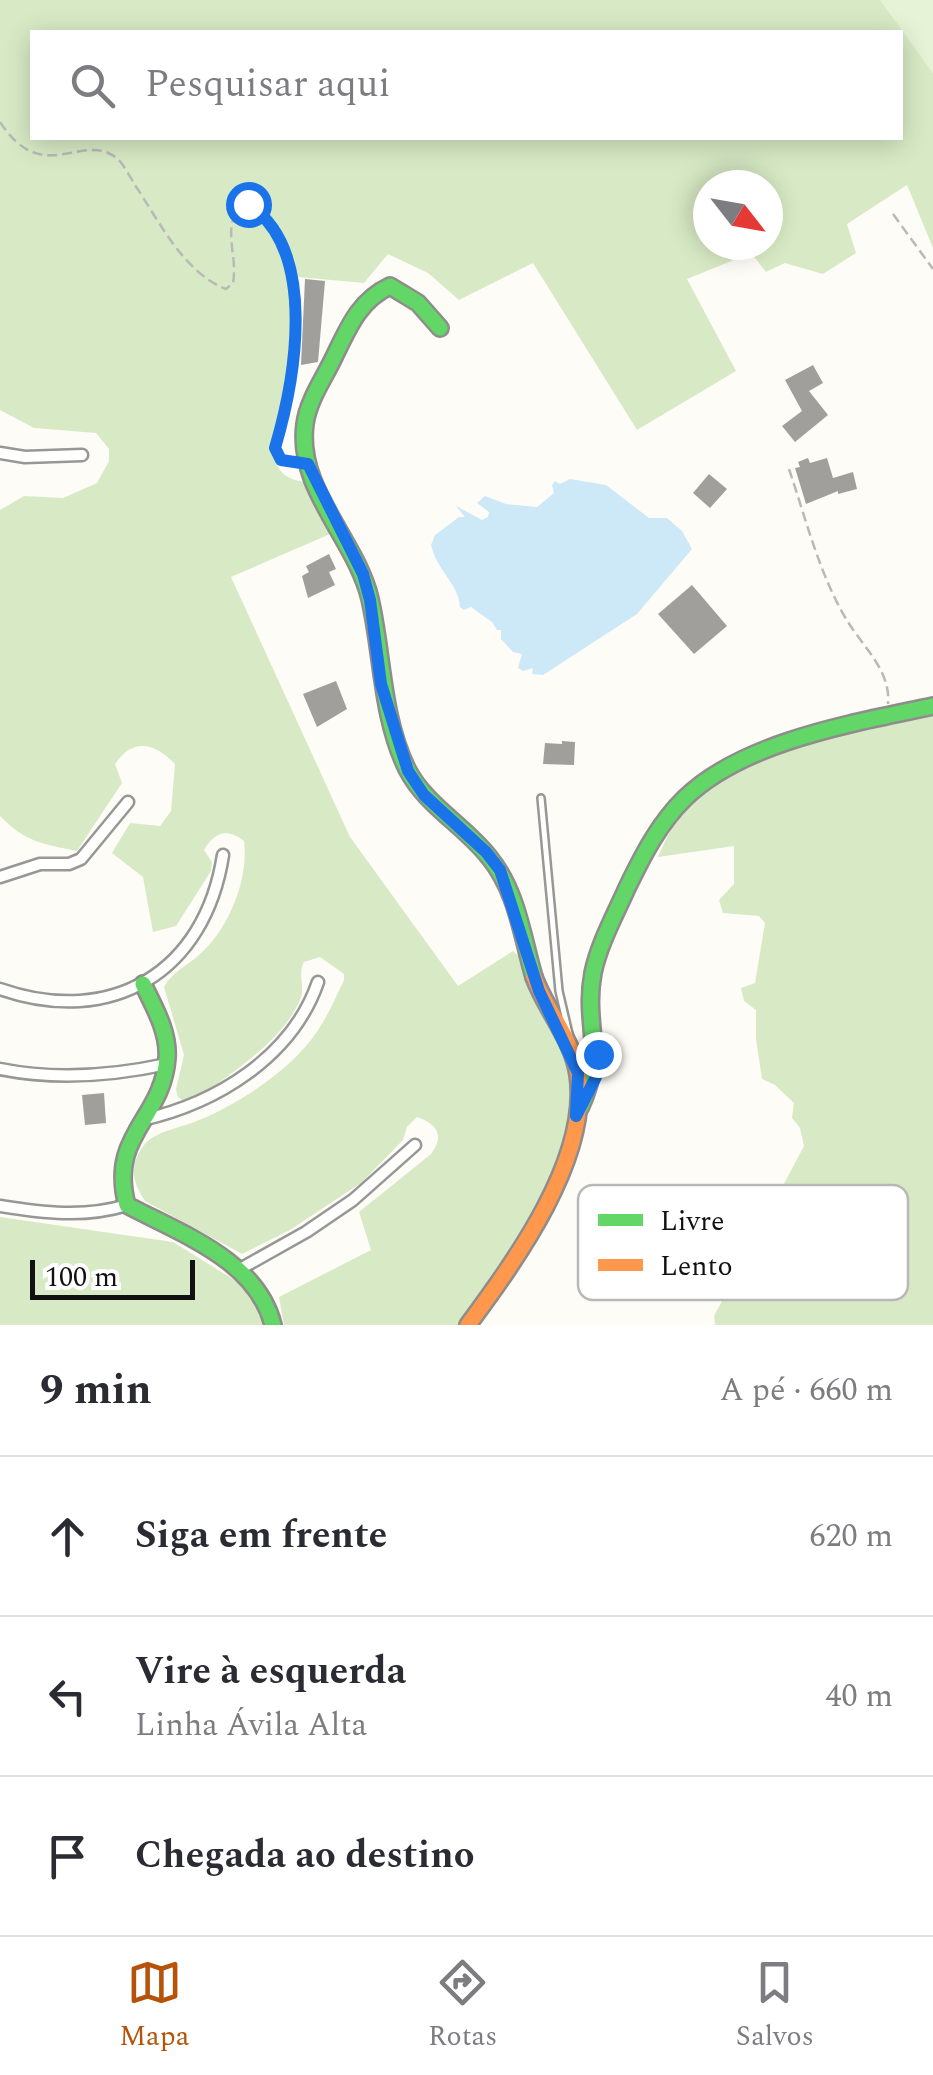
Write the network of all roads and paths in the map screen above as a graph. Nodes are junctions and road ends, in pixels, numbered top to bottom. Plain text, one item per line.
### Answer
1 (0, 122) edge
2 (893, 214) dead end
3 (933, 270) edge
4 (440, 328) dead end
5 (82, 455) dead end
6 (1, 456) edge
7 (308, 464) junction
8 (789, 469) dead end
9 (933, 706) edge
10 (886, 716) junction
11 (541, 798) dead end
12 (128, 802) dead end
13 (223, 855) dead end
14 (0, 877) edge
15 (318, 982) dead end
16 (143, 984) junction
17 (0, 989) edge
18 (564, 1042) junction
19 (167, 1064) junction
20 (0, 1069) edge
21 (576, 1116) junction
22 (142, 1120) junction
23 (415, 1145) dead end
24 (126, 1205) junction
25 (0, 1206) edge
26 (240, 1269) junction
27 (273, 1325) edge
28 (468, 1325) edge

1 - 7 path
2 - 3 path
4 - 7 street
5 - 6 street
7 - 18 street
8 - 10 path
9 - 10 street
10 - 21 street
11 - 18 lane
12 - 14 street
13 - 16 street
15 - 22 street
16 - 17 street
16 - 19 street
18 - 21 street
19 - 20 street
19 - 22 street
21 - 28 street
22 - 24 street
23 - 26 street
24 - 25 street
24 - 26 street
26 - 27 street

